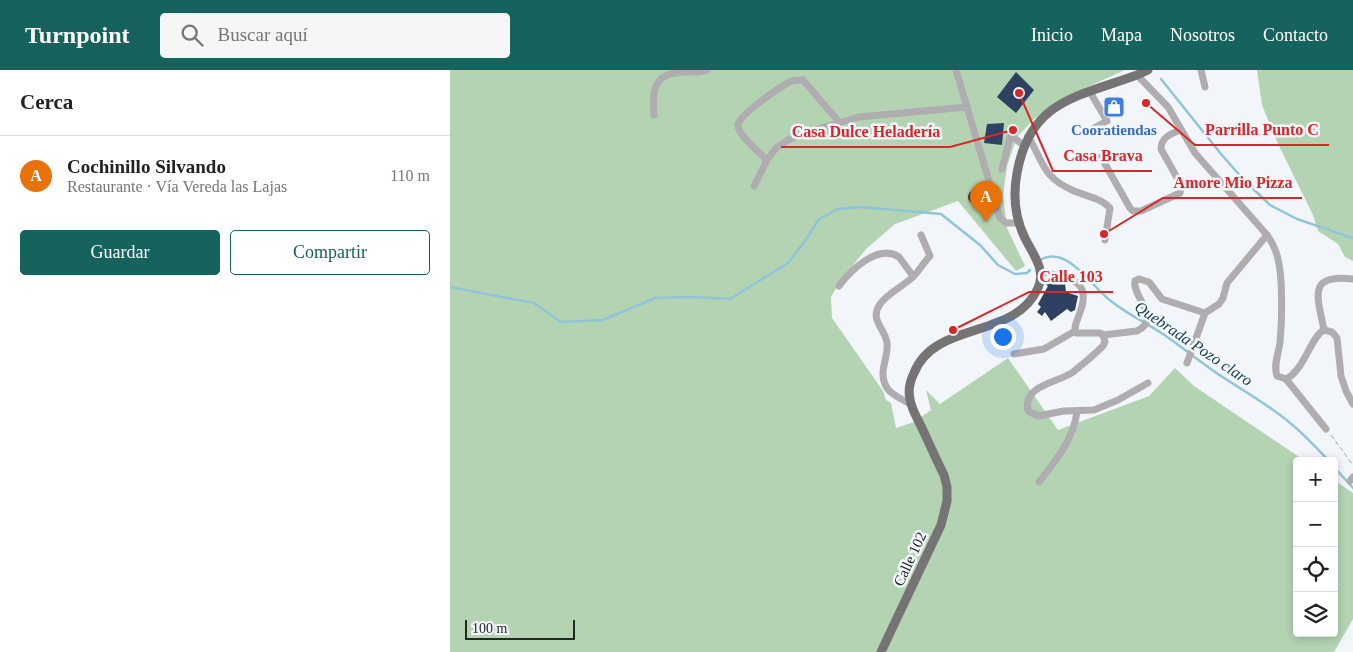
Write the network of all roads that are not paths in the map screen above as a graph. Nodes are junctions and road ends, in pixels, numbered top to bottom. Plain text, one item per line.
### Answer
1 (707, 70) edge
2 (956, 70) edge
3 (1148, 70) edge
4 (1201, 70) edge
5 (1137, 76) junction
6 (1205, 87) dead end
7 (1090, 92) junction
8 (967, 107) junction
9 (654, 115) dead end
10 (840, 123) junction
11 (1094, 128) dead end
12 (1181, 130) junction
13 (1028, 136) junction
14 (1023, 145) junction
15 (1101, 157) dead end
16 (767, 160) junction
17 (1002, 169) dead end
18 (754, 186) dead end
19 (1019, 223) junction
20 (921, 235) dead end
21 (1266, 235) junction
22 (1105, 240) dead end
23 (1040, 271) junction
24 (913, 276) junction
25 (1353, 279) edge
26 (839, 286) dead end
27 (1205, 313) junction
28 (1324, 330) junction
29 (1075, 331) junction
30 (1103, 335) junction
31 (1014, 354) dead end
32 (1188, 361) dead end
33 (1286, 379) junction
34 (1148, 383) dead end
35 (1353, 404) edge
36 (912, 405) junction
37 (1077, 412) junction
38 (1326, 429) road end
39 (1039, 482) dead end
40 (881, 652) edge

1 - 9 street
2 - 8 street
3 - 5 main road
4 - 6 street
5 - 7 main road
5 - 12 street
7 - 11 street
7 - 13 main road
8 - 10 street
8 - 19 street
10 - 16 street
10 - 16 street
12 - 15 street
12 - 21 street
13 - 14 main road
13 - 22 street
14 - 17 street
14 - 19 main road
16 - 18 street
19 - 23 main road
20 - 24 street
21 - 27 street
21 - 33 street
23 - 29 street
23 - 36 main road
24 - 26 street
24 - 36 street
25 - 28 street
27 - 30 street
27 - 32 street
28 - 33 street
28 - 35 street
29 - 30 street
29 - 31 street
30 - 37 street
33 - 38 street
34 - 37 street
36 - 40 main road, Calle 102
37 - 39 street

